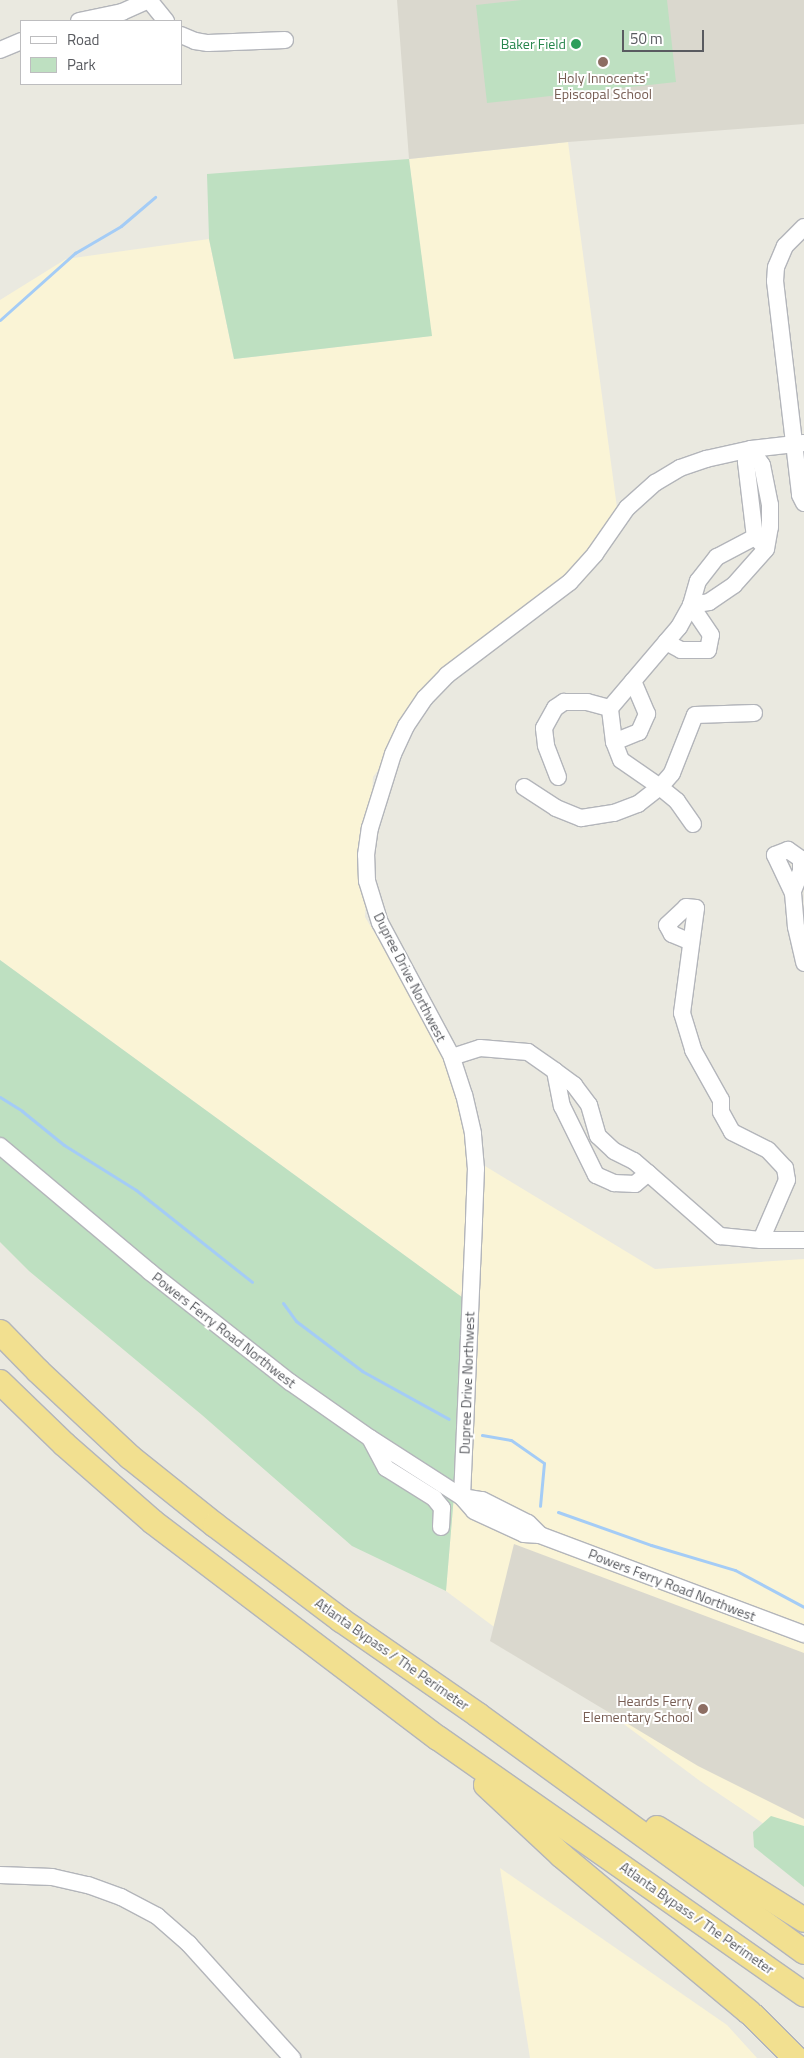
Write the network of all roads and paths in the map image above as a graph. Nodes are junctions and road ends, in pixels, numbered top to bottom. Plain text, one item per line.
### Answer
1 (149, 0) edge
2 (84, 20) edge
3 (165, 20) edge
4 (182, 35) edge
5 (285, 40) dead end
6 (20, 42) edge
7 (0, 50) edge
8 (804, 227) edge
9 (799, 444) edge
10 (751, 449) junction
11 (804, 503) edge
12 (760, 543) junction
13 (691, 605) junction
14 (666, 642) junction
15 (633, 681) junction
16 (610, 708) junction
17 (754, 713) dead end
18 (614, 742) junction
19 (558, 778) dead end
20 (524, 787) dead end
21 (660, 787) junction
22 (693, 824) dead end
23 (793, 891) dead end
24 (691, 942) junction
25 (804, 963) edge
26 (452, 1058) junction
27 (555, 1071) junction
28 (0, 1146) edge
29 (648, 1173) junction
30 (761, 1240) junction
31 (804, 1240) edge
32 (0, 1332) edge
33 (0, 1382) edge
34 (370, 1438) junction
35 (462, 1497) junction
36 (441, 1527) dead end
37 (804, 1634) edge
38 (478, 1715) junction
39 (438, 1738) junction
40 (0, 1875) edge
41 (804, 1920) edge
42 (804, 1952) edge
43 (804, 1994) edge
44 (292, 2058) edge
45 (796, 2058) edge

1 - 2 street
1 - 3 street
4 - 5 street
6 - 7 street
8 - 9 street
9 - 10 street, Dupree Drive Northwest
9 - 11 street
10 - 12 street
10 - 26 street, Dupree Drive Northwest
12 - 13 street
12 - 13 street
13 - 14 street
13 - 14 street
14 - 15 street
15 - 16 street
15 - 18 street
16 - 18 street
16 - 19 street
17 - 21 street
18 - 21 street
20 - 21 street
21 - 22 street
23 - 25 street
24 - 24 street
24 - 30 street
26 - 27 street
26 - 35 street, Dupree Drive Northwest
27 - 29 street
27 - 29 street
28 - 34 street, Powers Ferry Road Northwest
29 - 30 street
30 - 31 street
32 - 38 highway, Atlanta Bypass / The Perimeter
33 - 39 highway, Atlanta Bypass / The Perimeter
34 - 35 street, Powers Ferry Road Northwest
34 - 36 street
35 - 37 street, Powers Ferry Road Northwest
38 - 41 highway
38 - 42 highway, Atlanta Bypass / The Perimeter
39 - 43 highway, Atlanta Bypass / The Perimeter
39 - 45 highway
40 - 44 street

